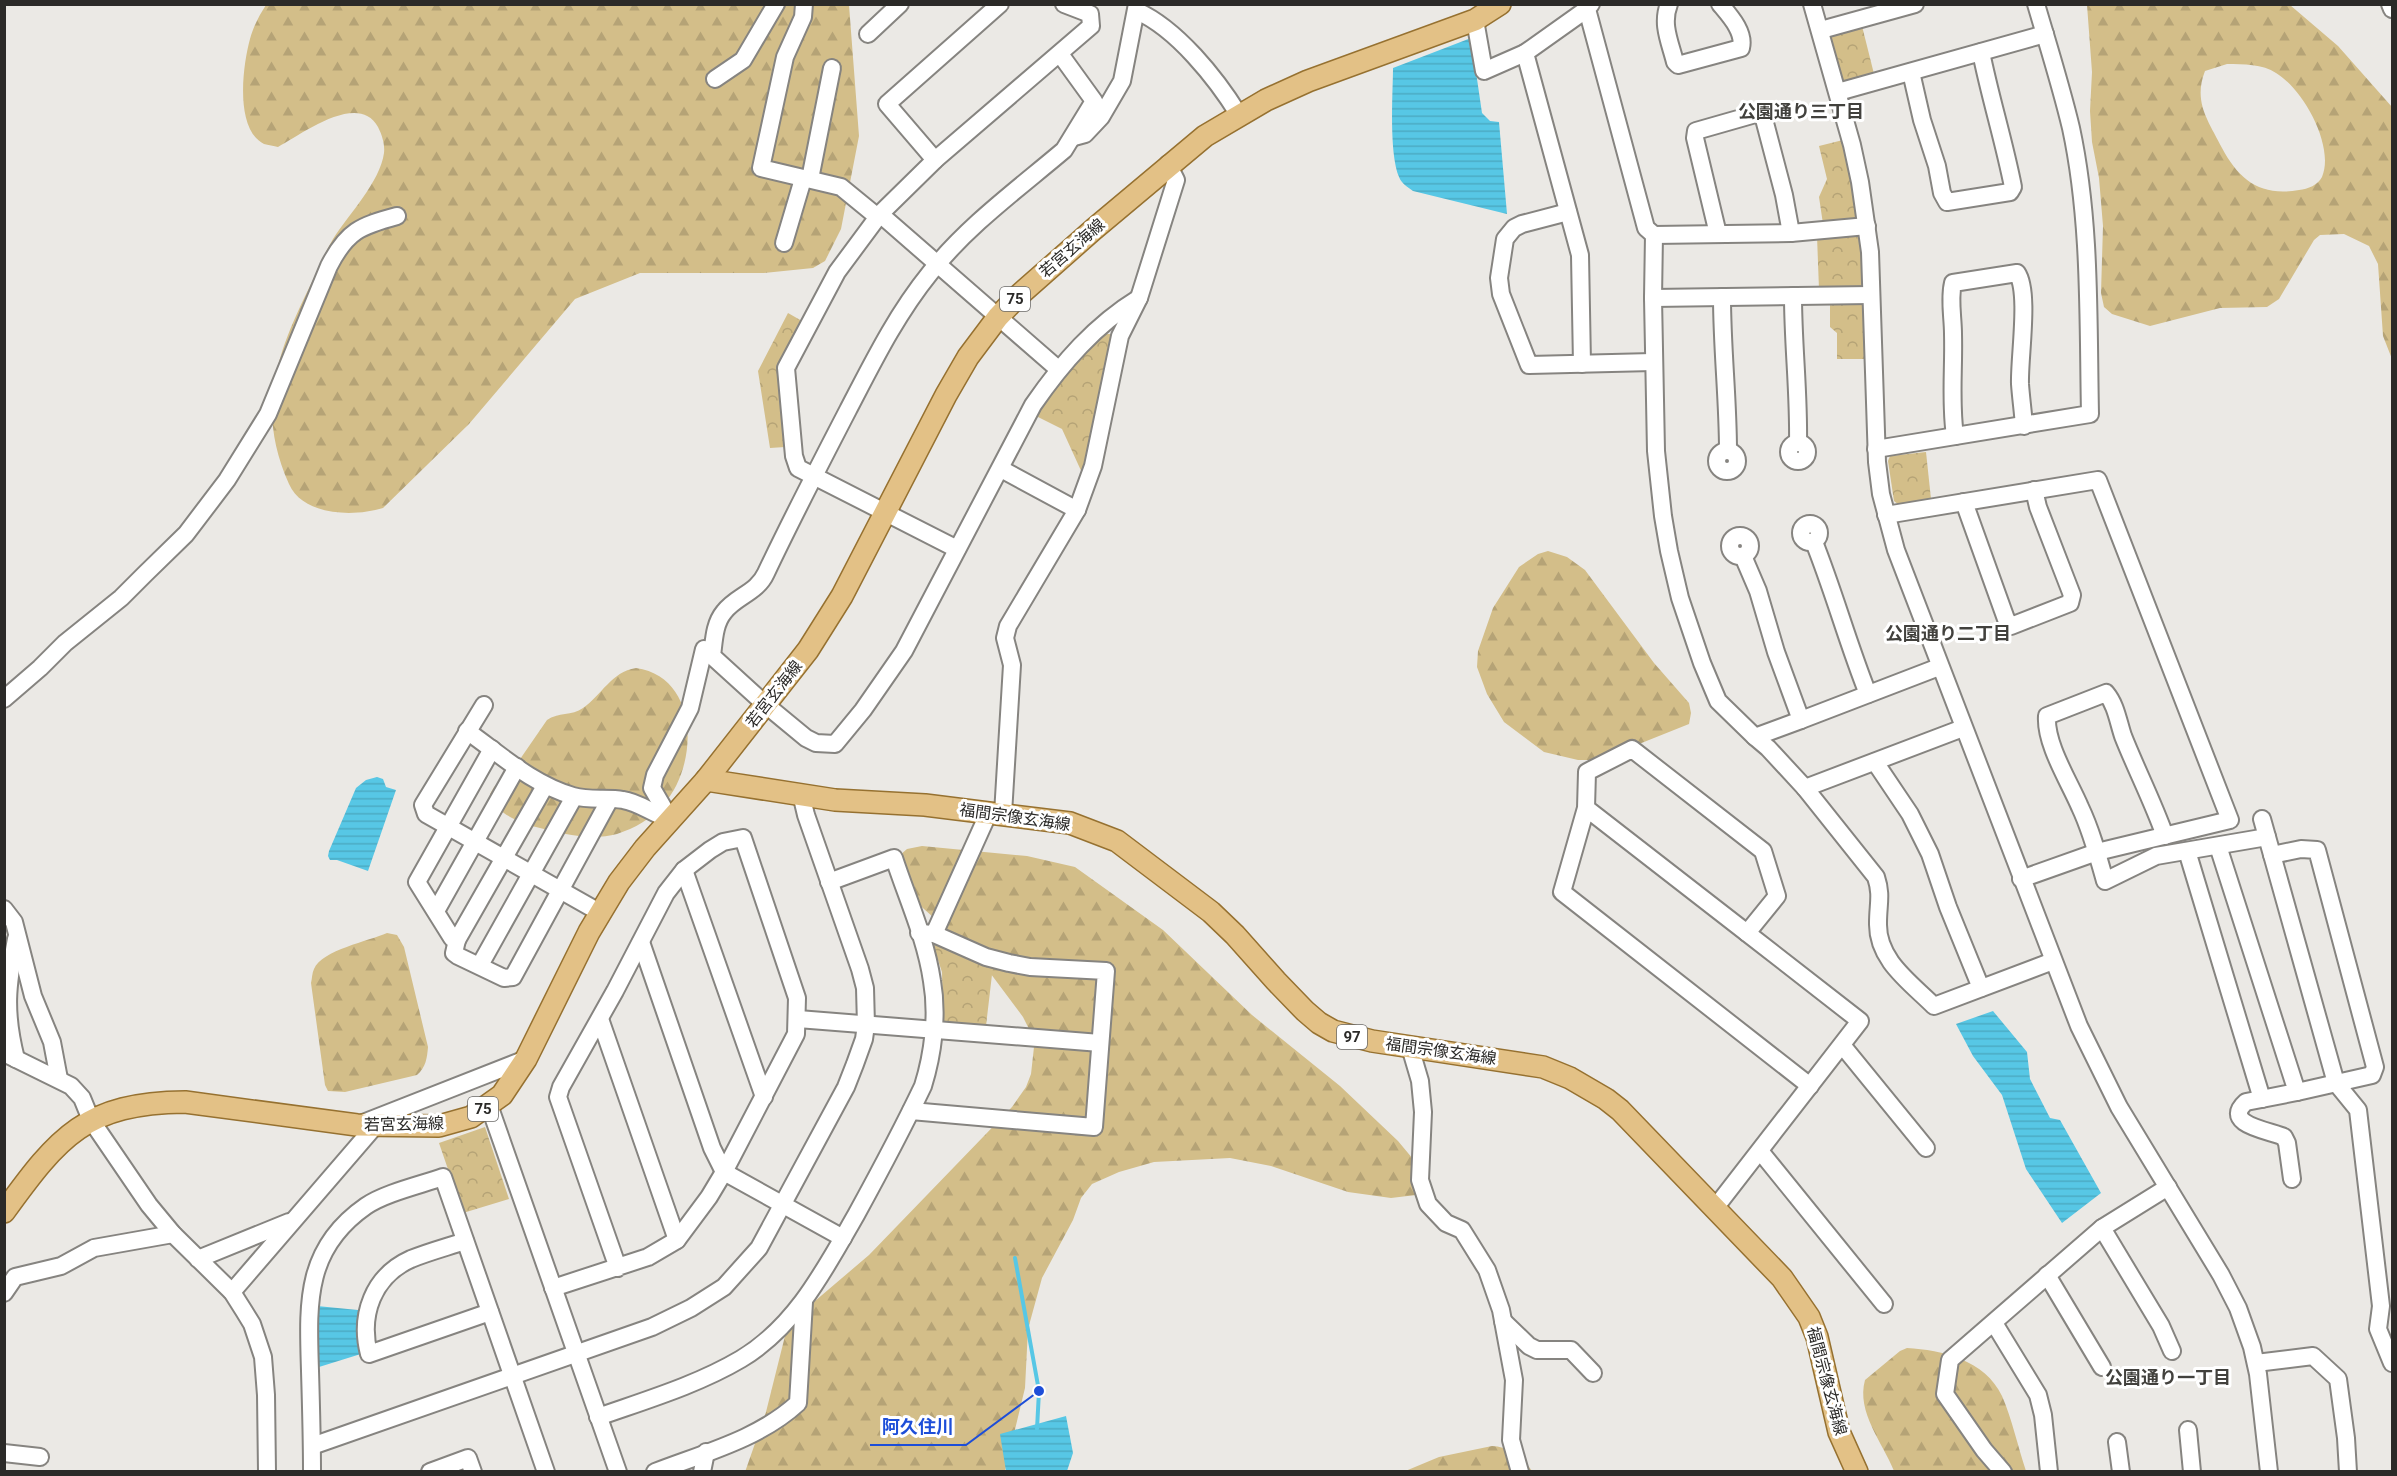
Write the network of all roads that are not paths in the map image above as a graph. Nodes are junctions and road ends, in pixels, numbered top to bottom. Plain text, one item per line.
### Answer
1 (776, 4) edge
2 (804, 4) edge
3 (900, 4) edge
4 (1000, 4) edge
5 (1064, 4) edge
6 (1500, 4) edge
7 (1669, 4) edge
8 (1720, 4) edge
9 (1812, 4) edge
10 (2036, 4) edge
11 (2390, 4) edge
12 (1904, 6) edge
13 (1589, 7) edge
14 (1137, 8) edge
15 (2392, 9) edge
16 (1476, 20) junction
17 (1821, 30) junction
18 (868, 34) dead end
19 (2045, 34) junction
20 (1981, 52) junction
21 (1525, 53) junction
22 (1060, 54) junction
23 (832, 68) dead end
24 (1911, 72) junction
25 (715, 79) dead end
26 (1838, 92) junction
27 (1239, 114) junction
28 (1074, 137) junction
29 (935, 160) junction
30 (1168, 164) junction
31 (806, 179) junction
32 (1568, 212) junction
33 (880, 214) junction
34 (397, 216) dead end
35 (1867, 226) junction
36 (1791, 233) junction
37 (1718, 234) junction
38 (1654, 235) junction
39 (784, 243) dead end
40 (937, 264) junction
41 (1871, 295) junction
42 (1793, 296) junction
43 (1722, 297) junction
44 (1139, 298) junction
45 (1653, 298) junction
46 (998, 317) junction
47 (1653, 362) junction
48 (1582, 364) junction
49 (1058, 369) junction
50 (2024, 426) junction
51 (1955, 436) junction
52 (1798, 443) dead end
53 (1876, 449) junction
54 (1728, 451) dead end
55 (1000, 469) junction
56 (813, 477) junction
57 (2034, 490) junction
58 (1964, 502) junction
59 (1077, 510) junction
60 (886, 512) junction
61 (1886, 515) junction
62 (1814, 542) dead end
63 (957, 549) junction
64 (1743, 556) dead end
65 (704, 649) dead end
66 (1940, 667) junction
67 (1868, 694) junction
68 (4, 699) edge
69 (484, 705) dead end
70 (766, 705) junction
71 (1801, 720) junction
72 (1963, 728) junction
73 (467, 731) junction
74 (1755, 737) junction
75 (492, 749) junction
76 (1875, 762) junction
77 (517, 767) junction
78 (706, 780) junction
79 (545, 786) junction
80 (1805, 788) junction
81 (801, 794) junction
82 (574, 796) junction
83 (610, 800) junction
84 (1586, 808) junction
85 (996, 813) junction
86 (670, 819) junction
87 (2262, 819) dead end
88 (448, 827) junction
89 (2165, 836) junction
90 (2266, 837) junction
91 (475, 842) junction
92 (2218, 846) junction
93 (2187, 851) junction
94 (2097, 852) junction
95 (2272, 855) junction
96 (503, 858) junction
97 (684, 870) junction
98 (531, 874) junction
99 (2021, 879) junction
100 (829, 882) junction
101 (560, 890) junction
102 (4, 909) edge
103 (436, 910) junction
104 (600, 912) junction
105 (17, 932) junction
106 (1747, 933) junction
107 (927, 934) junction
108 (457, 940) junction
109 (641, 942) junction
110 (2053, 961) junction
111 (480, 965) junction
112 (1981, 988) junction
113 (600, 1019) junction
114 (798, 1019) junction
115 (866, 1025) junction
116 (933, 1030) junction
117 (1100, 1043) junction
118 (1842, 1045) junction
119 (1410, 1047) junction
120 (10, 1056) edge
121 (526, 1059) junction
122 (59, 1079) junction
123 (2336, 1083) junction
124 (1810, 1086) junction
125 (2297, 1092) junction
126 (764, 1097) junction
127 (2262, 1099) junction
128 (489, 1105) junction
129 (911, 1110) junction
130 (91, 1120) junction
131 (366, 1126) junction
132 (1926, 1148) dead end
133 (1760, 1151) junction
134 (723, 1172) junction
135 (2292, 1179) dead end
136 (2169, 1187) junction
137 (781, 1205) junction
138 (1715, 1208) junction
139 (4, 1212) edge
140 (291, 1221) junction
141 (2102, 1228) junction
142 (173, 1234) junction
143 (843, 1238) junction
144 (677, 1240) junction
145 (465, 1241) junction
146 (198, 1258) junction
147 (618, 1268) junction
148 (2047, 1275) junction
149 (553, 1288) junction
150 (232, 1292) junction
151 (4, 1293) edge
152 (804, 1302) junction
153 (1884, 1304) dead end
154 (490, 1312) junction
155 (1503, 1321) junction
156 (1994, 1323) junction
157 (2388, 1342) edge
158 (2172, 1351) dead end
159 (576, 1353) junction
160 (2392, 1363) edge
161 (2256, 1364) junction
162 (2102, 1367) dead end
163 (1593, 1373) dead end
164 (512, 1376) junction
165 (598, 1417) junction
166 (2188, 1430) dead end
167 (2117, 1442) dead end
168 (312, 1446) junction
169 (706, 1452) junction
170 (4, 1453) edge
171 (40, 1457) dead end
172 (267, 1472) edge
173 (312, 1472) edge
174 (430, 1472) edge
175 (473, 1472) edge
176 (546, 1472) edge
177 (618, 1472) edge
178 (655, 1472) edge
179 (702, 1472) edge
180 (1520, 1472) edge
181 (1857, 1472) edge
182 (2003, 1472) edge
183 (2049, 1472) edge
184 (2121, 1472) edge
185 (2192, 1472) edge
186 (2269, 1472) edge
187 (2348, 1472) edge

1 - 25 street
2 - 31 street
3 - 18 street
4 - 29 street
5 - 22 street
6 - 16 main road, 若宮玄海線 / 75
7 - 8 street
9 - 17 street
10 - 19 street
11 - 15 street
12 - 17 street
13 - 21 street
13 - 38 street
14 - 27 street
14 - 28 street
16 - 21 street
16 - 27 main road, 若宮玄海線 / 75
17 - 26 street
19 - 20 street
19 - 50 street
20 - 24 street
20 - 24 street
21 - 32 street
22 - 28 street
22 - 29 street
23 - 31 street
24 - 26 street
26 - 35 street
27 - 30 main road, 若宮玄海線 / 75
28 - 40 street
29 - 33 street
30 - 44 street
30 - 46 main road, 若宮玄海線 / 75
31 - 33 street
31 - 39 street
32 - 48 street
32 - 48 street
33 - 40 street
33 - 56 street
34 - 68 street
35 - 36 street
35 - 41 street
36 - 37 street
36 - 37 street
37 - 38 street
38 - 45 street
40 - 46 street
40 - 56 street
41 - 42 street
41 - 53 street
42 - 43 street
42 - 52 street
43 - 45 street
43 - 54 street
44 - 49 street
44 - 59 street
45 - 47 street
46 - 49 street
46 - 60 main road, 若宮玄海線 / 75
47 - 48 street
47 - 74 street
49 - 55 street
50 - 51 street
50 - 51 street
51 - 53 street
53 - 61 street
55 - 59 street
55 - 63 street
56 - 60 street
56 - 70 street
57 - 58 street
57 - 58 street
57 - 89 street
58 - 61 street
59 - 85 street
60 - 63 street
60 - 70 main road, 若宮玄海線 / 75
61 - 66 street
62 - 67 street
63 - 70 street
64 - 71 street
65 - 86 street
66 - 67 street
66 - 72 street
67 - 71 street
69 - 73 street
70 - 78 main road, 若宮玄海線 / 75
71 - 74 street
72 - 76 street
72 - 99 street
73 - 75 street
73 - 88 street
74 - 80 street
75 - 77 street
75 - 88 street
76 - 80 street
76 - 112 street
77 - 79 street
77 - 91 street
78 - 81 main road, 福間宗像玄海線 / 97
78 - 86 main road, 若宮玄海線 / 75
79 - 82 street
79 - 96 street
80 - 112 street
81 - 85 main road, 福間宗像玄海線 / 97
81 - 100 street
82 - 83 street
82 - 98 street
83 - 86 street
83 - 101 street
84 - 106 street
84 - 106 street
84 - 124 street
85 - 107 street
85 - 119 main road, 福間宗像玄海線 / 97
86 - 104 main road, 若宮玄海線 / 75
87 - 90 street
88 - 91 street
88 - 103 street
89 - 94 street
89 - 94 street
90 - 92 street
90 - 95 street
91 - 96 street
91 - 103 street
92 - 93 street
92 - 125 street
93 - 94 street
93 - 127 street
94 - 99 street
95 - 123 street
95 - 123 street
96 - 98 street
96 - 108 street
97 - 109 street
97 - 114 street
97 - 126 street
98 - 101 street
98 - 111 street
99 - 110 street
100 - 107 street
100 - 115 street
101 - 104 street
101 - 111 street
102 - 105 street
103 - 108 street
104 - 121 main road, 若宮玄海線 / 75
105 - 120 street
105 - 122 street
106 - 118 street
107 - 116 street
107 - 117 street
108 - 111 street
109 - 113 street
109 - 134 street
110 - 112 street
110 - 136 street
113 - 144 street
113 - 147 street
114 - 115 street
114 - 126 street
115 - 116 street
115 - 137 street
116 - 117 street
116 - 129 street
117 - 129 street
118 - 124 street
118 - 132 street
119 - 138 main road, 福間宗像玄海線 / 97
119 - 155 street
120 - 122 street
121 - 128 main road, 若宮玄海線 / 75
121 - 131 street
122 - 130 street
123 - 125 street
123 - 157 street
124 - 133 street
125 - 127 street
126 - 134 street
127 - 135 street
128 - 131 main road, 若宮玄海線 / 75
128 - 149 street
129 - 143 street
130 - 131 main road, 若宮玄海線 / 75
130 - 139 main road, 若宮玄海線 / 75
130 - 142 street
131 - 140 street
133 - 138 street
133 - 153 street
134 - 137 street
134 - 144 street
136 - 141 street
136 - 161 street
137 - 143 street
137 - 159 street
138 - 181 main road, 福間宗像玄海線 / 97
140 - 146 street
140 - 150 street
141 - 148 street
141 - 158 street
142 - 146 street
142 - 151 street
143 - 152 street
144 - 147 street
145 - 154 street
145 - 154 street
145 - 168 street
146 - 150 street
147 - 149 street
148 - 156 street
148 - 162 street
149 - 159 street
150 - 172 street
152 - 165 street
152 - 169 street
154 - 164 street
155 - 163 street
155 - 180 street
156 - 182 street
156 - 183 street
157 - 160 street
159 - 164 street
159 - 165 street
161 - 186 street
161 - 187 street
164 - 168 street
164 - 176 street
165 - 177 street
166 - 185 street
167 - 184 street
168 - 173 street
169 - 178 street
169 - 179 street
170 - 171 street
174 - 175 street

